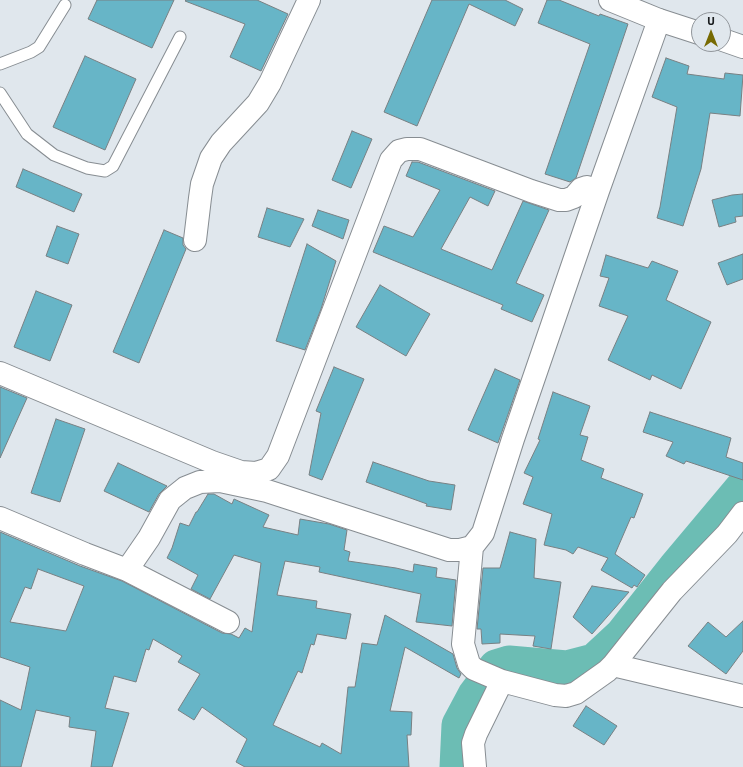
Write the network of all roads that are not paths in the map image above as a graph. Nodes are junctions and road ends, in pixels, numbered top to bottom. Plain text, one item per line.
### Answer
1 (309, 0) edge
2 (610, 0) edge
3 (65, 5) dead end
4 (659, 20) junction
5 (691, 30) edge
6 (180, 37) dead end
7 (731, 43) edge
8 (743, 47) edge
9 (0, 64) edge
10 (0, 93) edge
11 (598, 191) junction
12 (195, 240) dead end
13 (0, 373) edge
14 (743, 513) edge
15 (0, 518) edge
16 (472, 547) junction
17 (127, 570) junction
18 (228, 622) dead end
19 (613, 665) junction
20 (493, 678) junction
21 (743, 696) edge
22 (475, 767) edge

1 - 12 street
2 - 4 street
3 - 9 lane
4 - 5 street
4 - 11 street
6 - 10 lane
7 - 8 street
11 - 13 street
11 - 16 street
14 - 19 street
15 - 17 street
16 - 17 street
16 - 20 street
17 - 18 street
19 - 20 street
19 - 21 street
20 - 22 street

